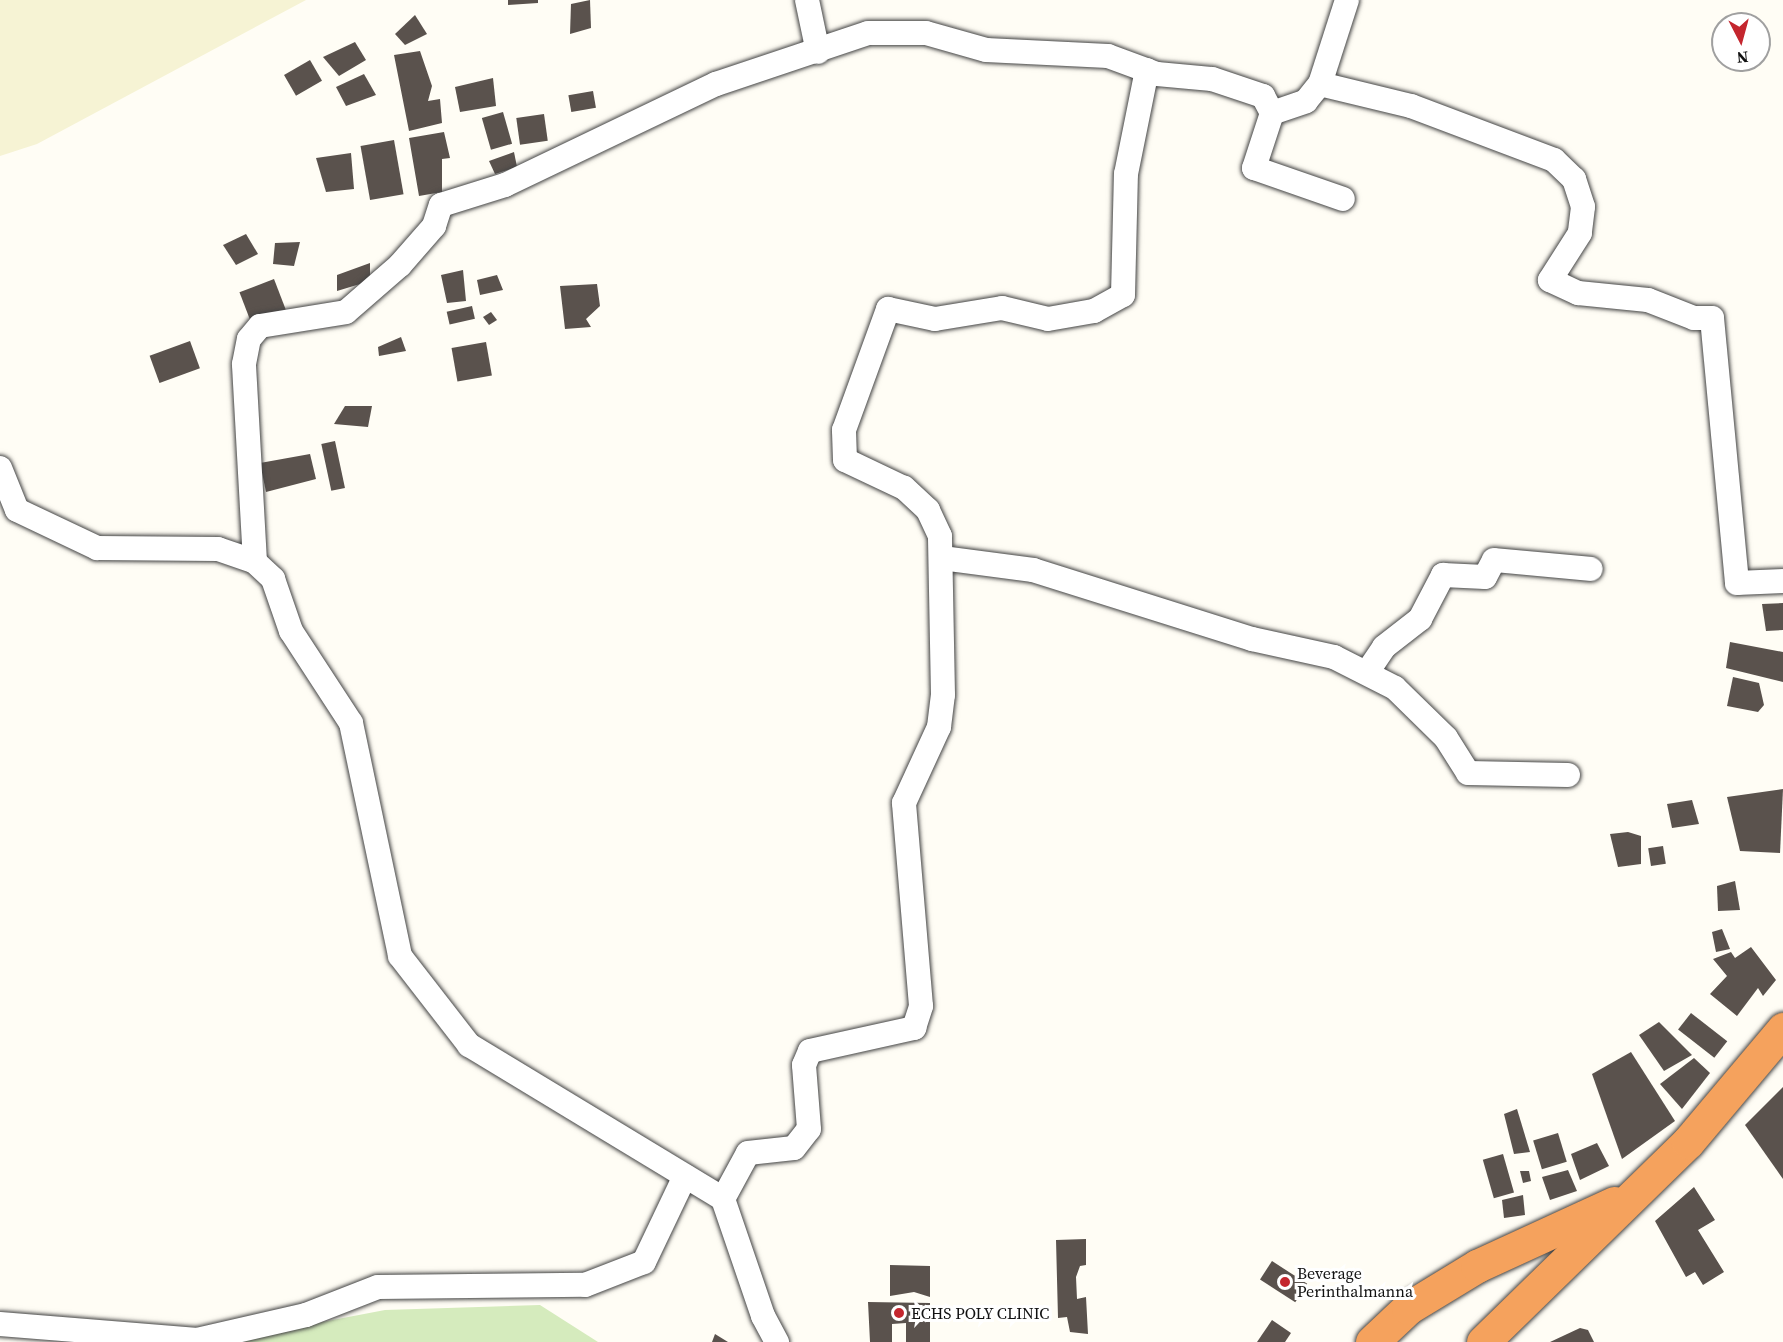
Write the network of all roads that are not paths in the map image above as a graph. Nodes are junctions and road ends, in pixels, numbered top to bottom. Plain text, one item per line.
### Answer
1 (807, 0) edge
2 (1347, 0) edge
3 (818, 51) junction
4 (1147, 70) junction
5 (1320, 84) junction
6 (1272, 113) junction
7 (1343, 199) dead end
8 (0, 468) edge
9 (5, 497) edge
10 (942, 558) junction
11 (255, 562) junction
12 (1591, 569) dead end
13 (1783, 581) edge
14 (1368, 671) junction
15 (1568, 775) dead end
16 (1783, 1029) edge
17 (685, 1176) junction
18 (1629, 1196) junction
19 (723, 1199) junction
20 (0, 1324) edge
21 (777, 1342) edge
22 (1372, 1342) edge
23 (1483, 1342) edge

1 - 3 street
2 - 5 street
3 - 4 street
3 - 11 street
4 - 6 street
4 - 10 street
5 - 6 street
5 - 13 street
6 - 7 street
8 - 9 street
9 - 11 street
10 - 14 street
10 - 19 street
11 - 17 street
12 - 14 street
14 - 15 street
16 - 18 highway
17 - 19 street
17 - 20 street
18 - 22 highway
18 - 23 highway
19 - 21 street

